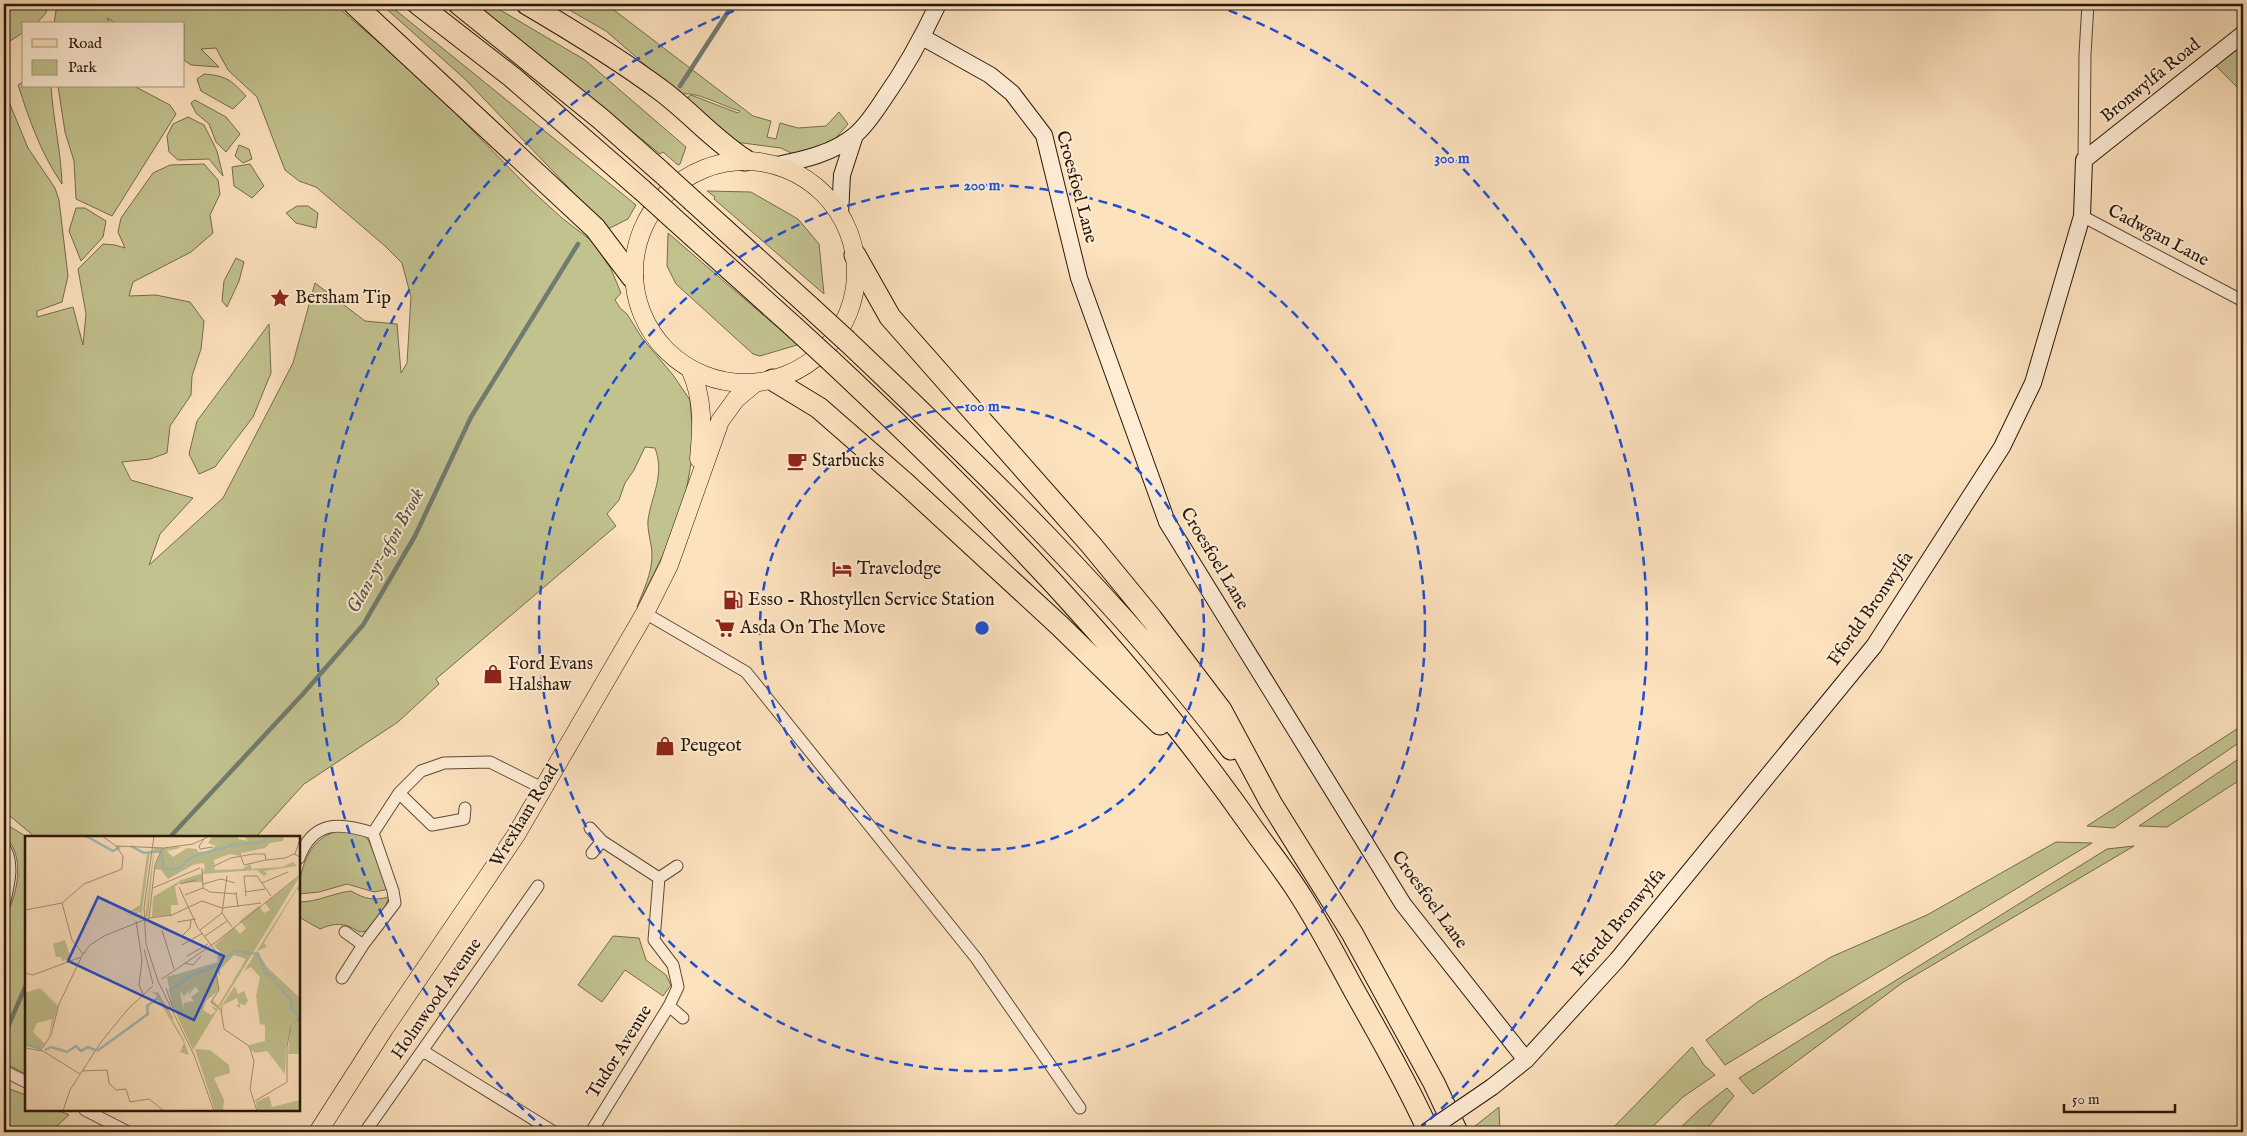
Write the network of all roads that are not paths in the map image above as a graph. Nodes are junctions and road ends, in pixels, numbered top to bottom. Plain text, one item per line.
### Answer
1 (354, 4) edge
2 (418, 4) edge
3 (459, 4) edge
4 (527, 4) edge
5 (938, 4) edge
6 (2088, 4) edge
7 (2243, 34) edge
8 (922, 38) junction
9 (855, 135) junction
10 (745, 160) junction
11 (2084, 160) junction
12 (777, 165) junction
13 (840, 214) junction
14 (2082, 216) junction
15 (855, 255) junction
16 (632, 277) junction
17 (2243, 301) edge
18 (690, 369) junction
19 (764, 381) junction
20 (698, 482) junction
21 (645, 613) junction
22 (542, 788) junction
23 (1226, 790) junction
24 (399, 793) junction
25 (1271, 803) junction
26 (465, 808) dead end
27 (590, 828) dead end
28 (373, 833) junction
29 (602, 841) junction
30 (4, 847) edge
31 (592, 853) dead end
32 (300, 856) edge
33 (677, 866) dead end
34 (659, 878) junction
35 (538, 886) dead end
36 (4, 905) edge
37 (345, 932) dead end
38 (363, 945) junction
39 (342, 978) dead end
40 (670, 1006) junction
41 (684, 1018) dead end
42 (423, 1051) junction
43 (1526, 1060) junction
44 (4, 1071) edge
45 (25, 1082) edge
46 (1080, 1108) dead end
47 (87, 1111) edge
48 (128, 1132) edge
49 (318, 1132) edge
50 (365, 1132) edge
51 (554, 1132) edge
52 (591, 1132) edge
53 (1427, 1132) edge
54 (1457, 1132) edge

1 - 16 highway
2 - 23 highway, bridge
3 - 25 highway, bridge
4 - 10 highway
5 - 8 main road
6 - 11 street
7 - 11 main road, Bronwylfa Road
8 - 9 main road
8 - 43 main road, Croesfoel Lane
9 - 12 main road
9 - 13 main road
10 - 12 main road
10 - 16 main road
11 - 14 main road, Ffordd Bronwylfa
12 - 13 main road
13 - 15 main road
14 - 17 street, Cadwgan Lane
14 - 43 main road, Ffordd Bronwylfa
15 - 19 main road
15 - 25 highway
16 - 18 main road
18 - 19 main road
18 - 20 main road, Wrexham Road
19 - 20 main road, Wrexham Road
19 - 23 highway
20 - 21 main road, Wrexham Road
21 - 22 main road, Wrexham Road
21 - 46 street
22 - 24 street
22 - 49 main road, Wrexham Road
23 - 53 highway
24 - 26 street
24 - 28 street
25 - 54 highway
27 - 29 street
28 - 32 street
28 - 38 street
29 - 31 street
29 - 34 street
30 - 36 street
33 - 34 street
34 - 40 street
35 - 42 street, Holmwood Avenue
37 - 38 street
38 - 39 street
40 - 41 street, Tudor Avenue
40 - 52 street, Tudor Avenue
42 - 50 street, Holmwood Avenue
42 - 51 street
43 - 53 main road, bridge
44 - 45 street
47 - 48 street

